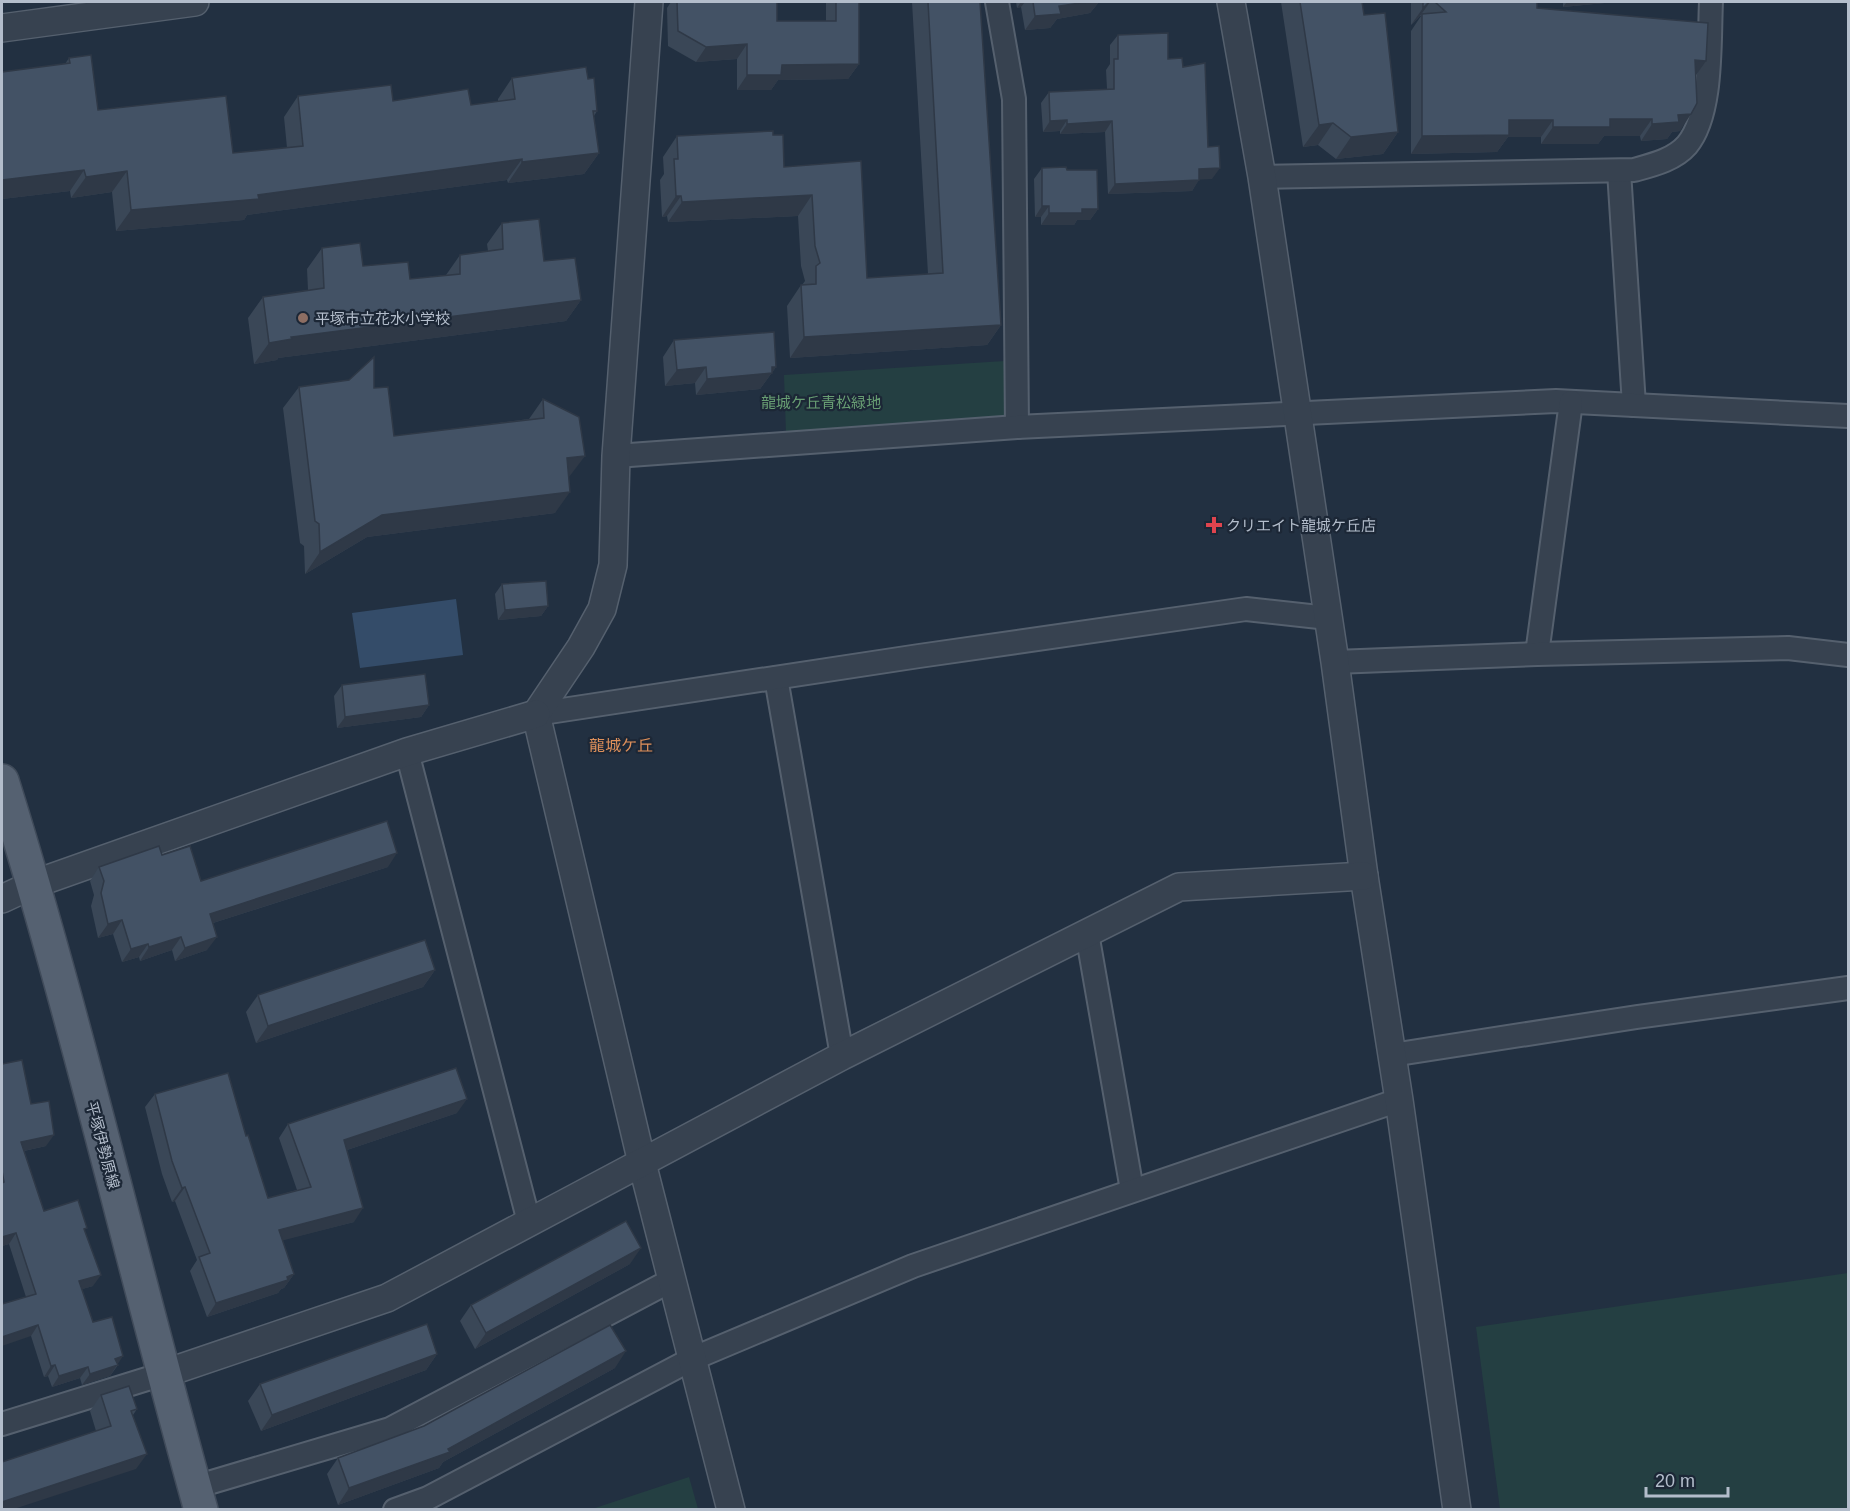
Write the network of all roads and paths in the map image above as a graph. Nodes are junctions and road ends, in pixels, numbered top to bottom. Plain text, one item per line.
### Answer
1 (195, 2) edge
2 (649, 2) edge
3 (997, 2) edge
4 (1232, 2) edge
5 (1711, 2) edge
6 (2, 28) edge
7 (1619, 171) junction
8 (1262, 177) junction
9 (1571, 402) junction
10 (1634, 405) junction
11 (1297, 414) junction
12 (1848, 416) edge
13 (1017, 427) junction
14 (616, 456) junction
15 (1328, 618) junction
16 (1537, 654) junction
17 (1848, 655) edge
18 (1335, 662) junction
19 (776, 678) junction
20 (536, 714) junction
21 (407, 752) junction
22 (2, 781) edge
23 (1364, 876) junction
24 (34, 884) junction
25 (2, 899) edge
26 (1087, 933) junction
27 (1848, 988) edge
28 (1392, 1054) junction
29 (842, 1056) junction
30 (1399, 1100) junction
31 (642, 1163) junction
32 (1132, 1190) junction
33 (529, 1222) junction
34 (672, 1280) junction
35 (692, 1359) junction
36 (163, 1374) junction
37 (2, 1424) edge
38 (195, 1503) edge
39 (395, 1509) edge
40 (731, 1509) edge
41 (1457, 1509) edge

1 - 6 street
2 - 14 street
3 - 13 street
4 - 8 street
5 - 7 street
7 - 8 street
7 - 10 street
8 - 11 street
9 - 10 street
9 - 11 street
9 - 16 street
10 - 12 street
11 - 13 street
11 - 15 street
13 - 14 street
14 - 20 street
15 - 18 street
15 - 19 street
16 - 17 street
16 - 18 street
18 - 23 street
19 - 20 street
19 - 29 street
20 - 21 street
20 - 31 street
21 - 24 street
21 - 33 street
22 - 24 main road, 平塚伊勢原線
23 - 26 street
23 - 28 street
24 - 25 street
24 - 36 main road, 平塚伊勢原線
26 - 29 street
26 - 32 street
27 - 28 street
28 - 30 street
29 - 31 street
30 - 32 street
30 - 41 street
31 - 33 street
31 - 34 street
32 - 35 street
33 - 36 street
34 - 35 street
34 - 38 street
35 - 39 street
35 - 40 street
36 - 37 street
36 - 38 main road, 平塚伊勢原線

